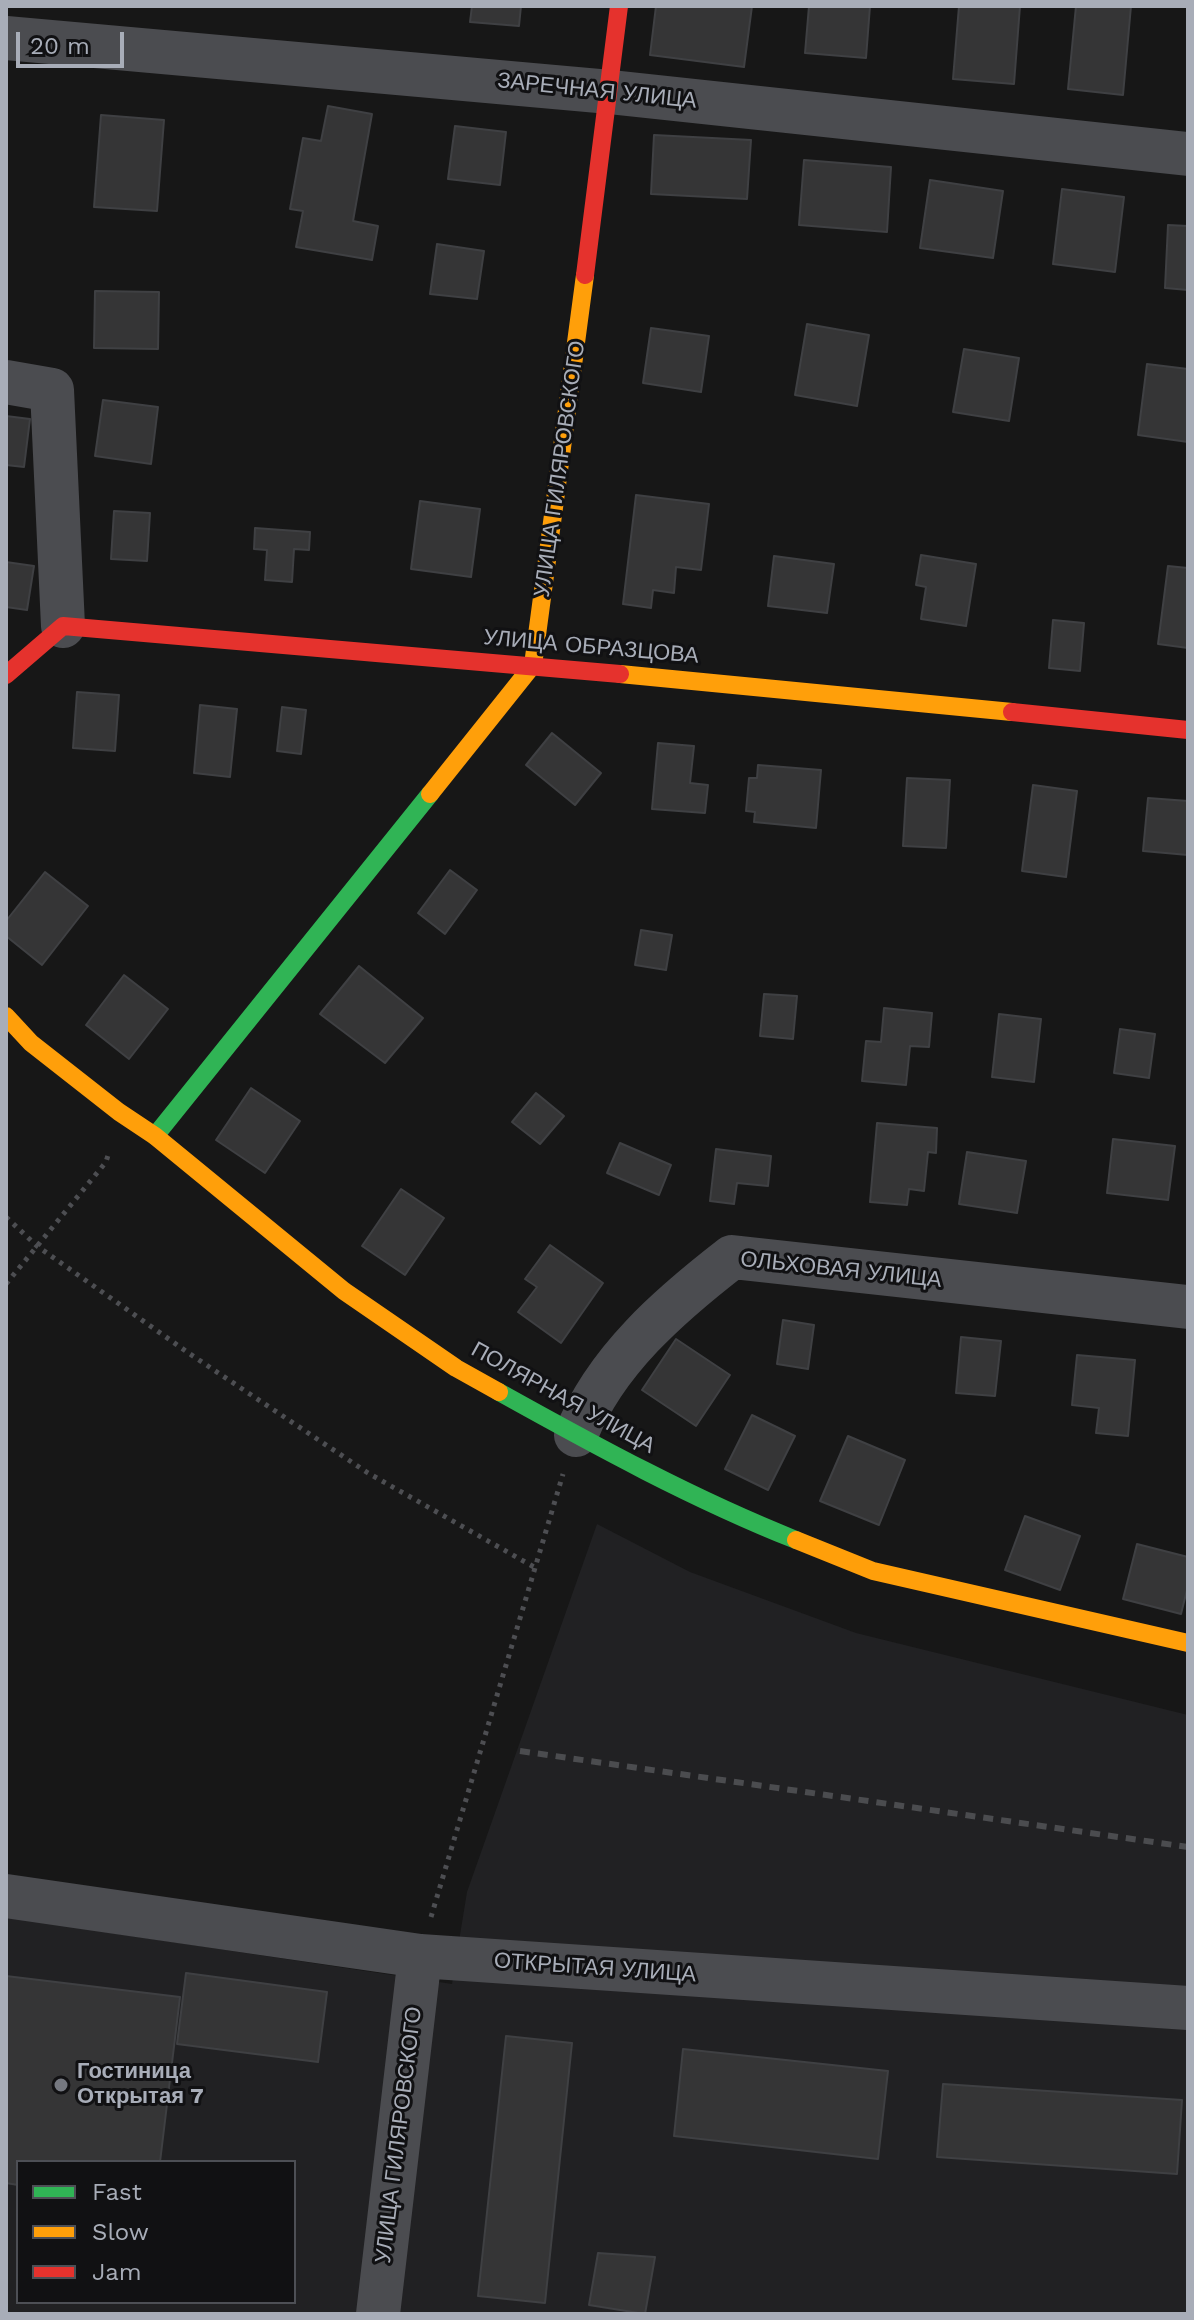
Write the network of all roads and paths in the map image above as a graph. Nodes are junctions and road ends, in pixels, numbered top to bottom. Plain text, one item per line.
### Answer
1 (619, 6) edge
2 (6, 38) edge
3 (610, 92) junction
4 (1188, 154) edge
5 (6, 382) edge
6 (63, 626) junction
7 (533, 665) junction
8 (6, 675) edge
9 (1188, 730) edge
10 (6, 1016) edge
11 (119, 1112) junction
12 (155, 1136) junction
13 (6, 1217) edge
14 (37, 1246) junction
15 (6, 1284) edge
16 (1188, 1307) edge
17 (576, 1435) junction
18 (534, 1567) junction
19 (1188, 1643) edge
20 (6, 1896) edge
21 (420, 1956) junction
22 (1188, 2008) edge
23 (378, 2314) edge

1 - 3 street, УЛИЦА ГИЛЯРОВСКОГО
2 - 3 street, ЗАРЕЧНАЯ УЛИЦА
3 - 4 street, ЗАРЕЧНАЯ УЛИЦА
3 - 7 street, УЛИЦА ГИЛЯРОВСКОГО
5 - 6 street
6 - 7 street, УЛИЦА ОБРАЗЦОВА
6 - 8 street
7 - 9 street, УЛИЦА ОБРАЗЦОВА
7 - 12 street
10 - 11 street, ПОЛЯРНАЯ УЛИЦА
11 - 12 street, ПОЛЯРНАЯ УЛИЦА
11 - 14 path
12 - 17 street, ПОЛЯРНАЯ УЛИЦА
13 - 14 path
14 - 15 path
14 - 18 path
16 - 17 street, ОЛЬХОВАЯ УЛИЦА
17 - 18 path
17 - 19 street, ПОЛЯРНАЯ УЛИЦА
18 - 21 path
20 - 21 street, ОТКРЫТАЯ УЛИЦА
21 - 22 street, ОТКРЫТАЯ УЛИЦА
21 - 23 street, УЛИЦА ГИЛЯРОВСКОГО

